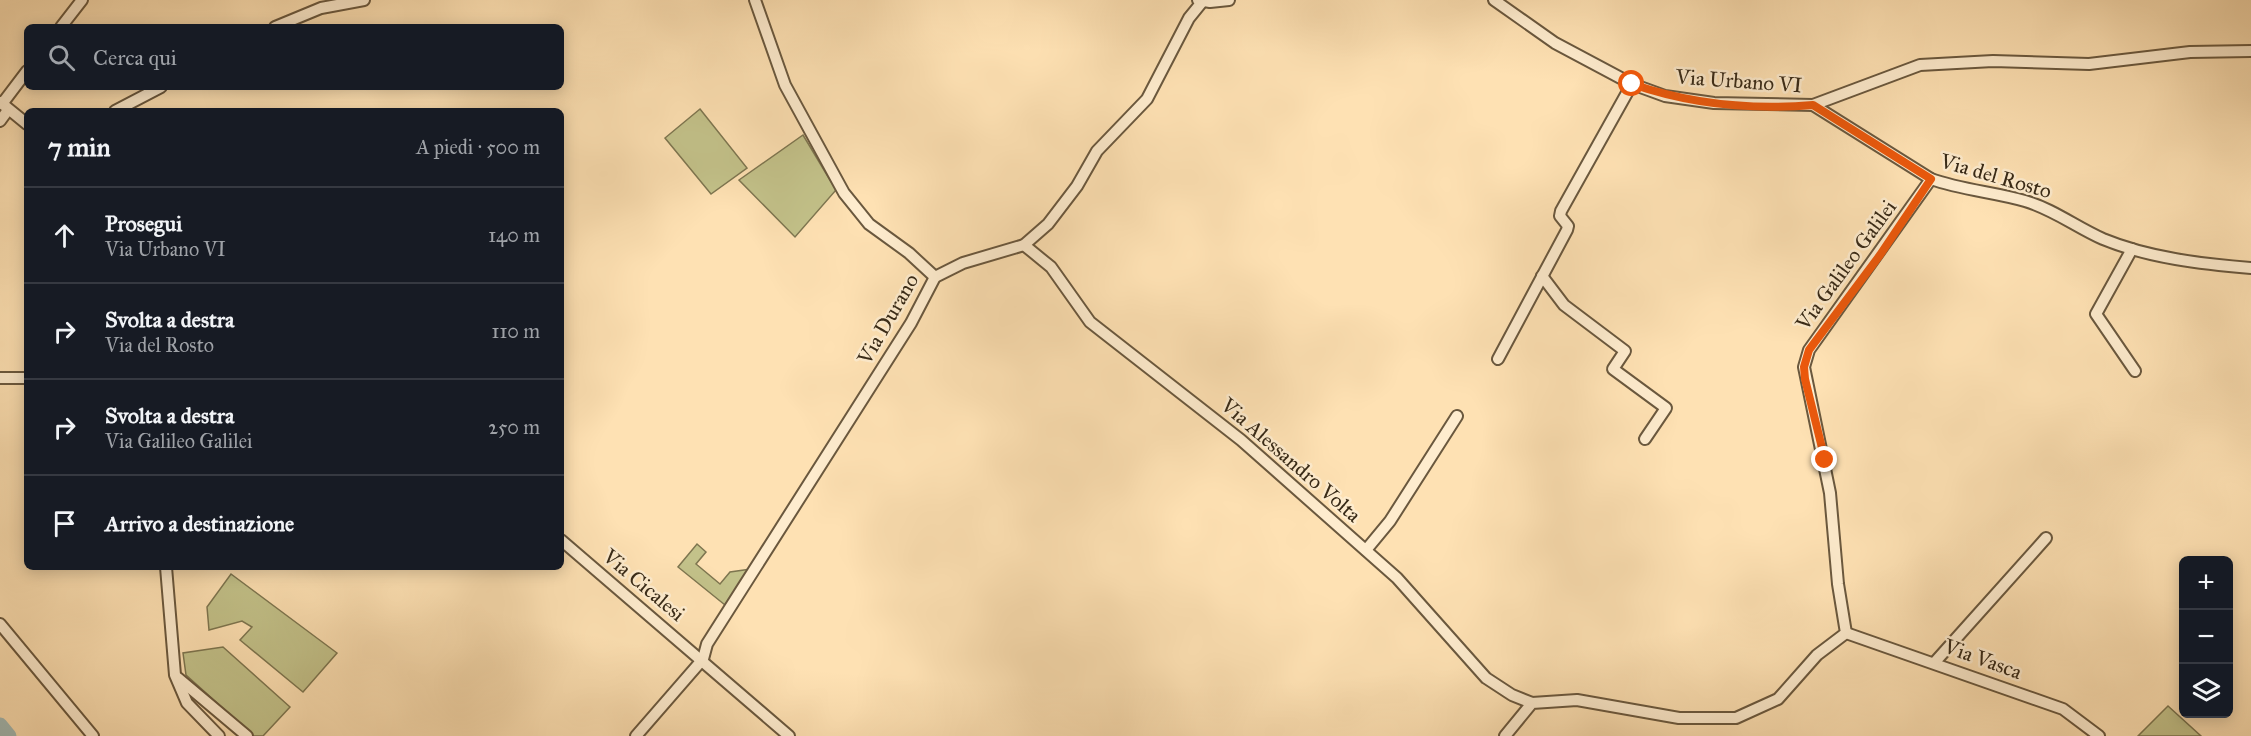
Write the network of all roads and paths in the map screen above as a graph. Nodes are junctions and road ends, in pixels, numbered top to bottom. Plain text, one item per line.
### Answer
1 (82, 0) edge
2 (364, 0) edge
3 (755, 0) edge
4 (1229, 0) edge
5 (1494, 0) edge
6 (1200, 1) edge
7 (63, 24) edge
8 (282, 24) edge
9 (2251, 51) edge
10 (24, 75) edge
11 (1632, 84) junction
12 (155, 90) edge
13 (3, 105) edge
14 (1813, 105) junction
15 (121, 108) edge
16 (0, 121) edge
17 (24, 122) edge
18 (1931, 179) junction
19 (1024, 245) junction
20 (2132, 249) junction
21 (2251, 268) edge
22 (1542, 276) junction
23 (934, 277) junction
24 (1498, 359) dead end
25 (2135, 372) dead end
26 (0, 378) edge
27 (24, 378) edge
28 (1457, 416) dead end
29 (1645, 439) dead end
30 (2046, 538) dead end
31 (564, 543) edge
32 (1366, 550) junction
33 (166, 570) edge
34 (0, 624) edge
35 (1846, 633) junction
36 (703, 659) junction
37 (1935, 662) junction
38 (175, 675) junction
39 (1532, 703) junction
40 (93, 736) edge
41 (219, 736) edge
42 (247, 736) edge
43 (636, 736) edge
44 (789, 736) edge
45 (1505, 736) edge
46 (2099, 736) edge

1 - 7 street
2 - 8 street
3 - 23 street
4 - 6 street
5 - 11 street, Via Urbano VI
6 - 19 street, Via Durano
9 - 14 street, Via Urbano VI
10 - 13 street
11 - 14 street, Via Urbano VI
11 - 22 street
12 - 15 street
13 - 16 street
13 - 17 street
14 - 18 street, Via del Rosto
18 - 20 street, Via del Rosto
18 - 35 street, Via Galileo Galilei
19 - 23 street, Via Durano
19 - 32 street, Via Alessandro Volta
20 - 21 street, Via del Rosto
20 - 25 street
22 - 24 street
22 - 29 street
23 - 36 street, Via Durano
26 - 27 street
28 - 32 street
30 - 37 street
31 - 36 street, Via Cicalesi
32 - 39 street, Via Alessandro Volta
33 - 38 street
34 - 40 street
35 - 37 street, Via Vasca
35 - 39 street
36 - 43 street, Via Durano
36 - 44 street, Via Cicalesi
37 - 46 street, Via Vasca
38 - 41 street
38 - 42 street
39 - 45 street

